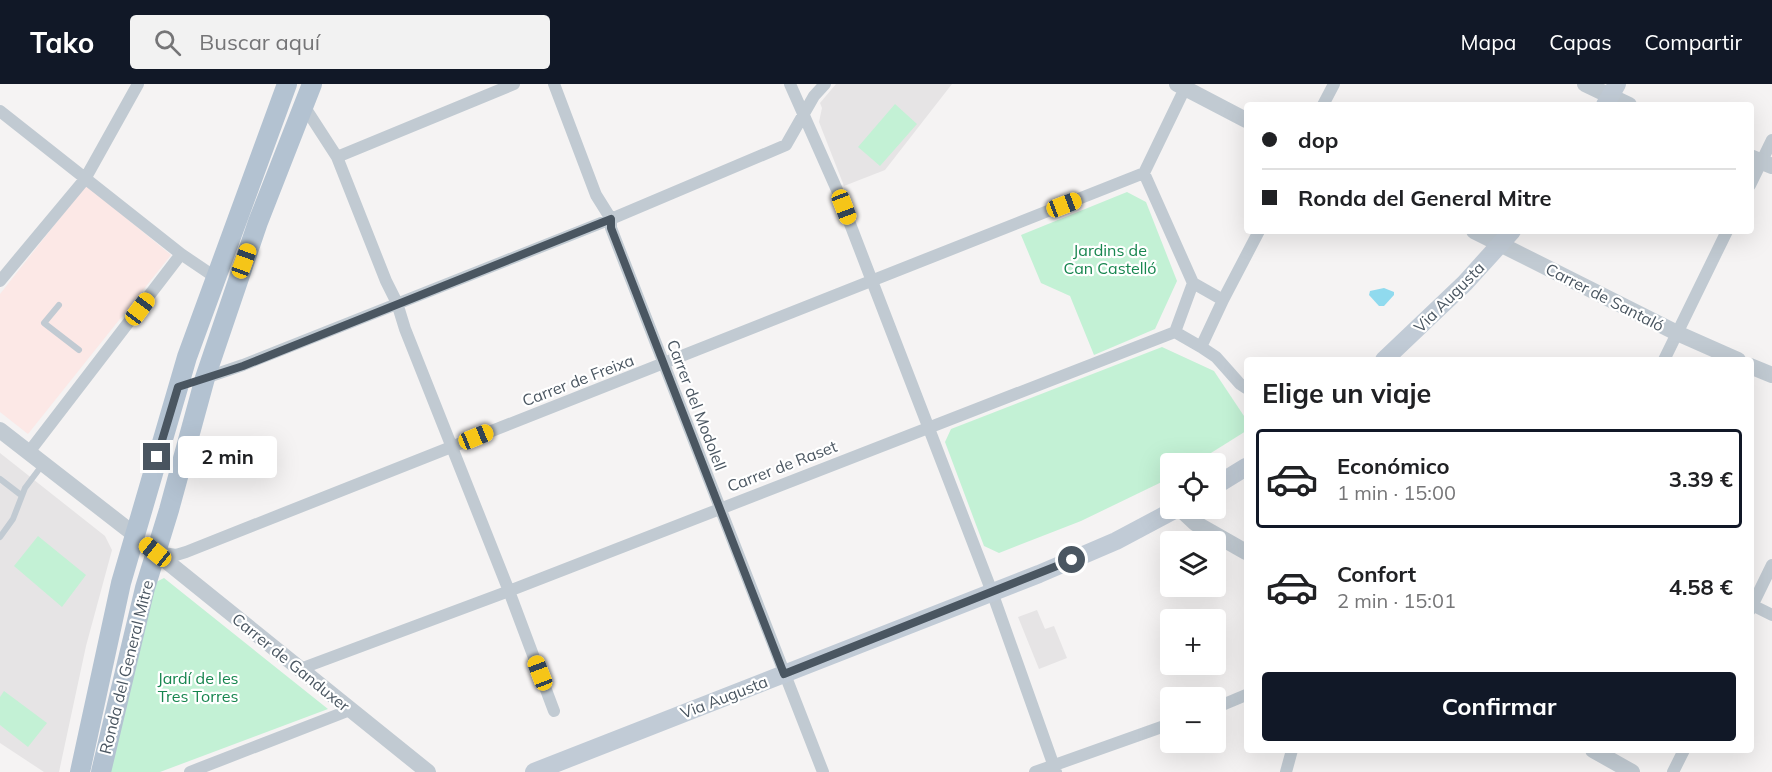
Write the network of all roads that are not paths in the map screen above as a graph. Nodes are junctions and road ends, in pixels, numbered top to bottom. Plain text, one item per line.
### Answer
1 (138, 84) edge
2 (312, 84) edge
3 (514, 84) edge
4 (554, 84) edge
5 (790, 84) edge
6 (825, 84) edge
7 (1334, 84) edge
8 (1585, 84) edge
9 (286, 85) edge
10 (1184, 85) edge
11 (1611, 95) edge
12 (1325, 102) edge
13 (304, 106) junction
14 (0, 111) edge
15 (803, 116) junction
16 (1244, 119) edge
17 (1772, 140) edge
18 (337, 157) junction
19 (1761, 162) edge
20 (1144, 173) junction
21 (1754, 177) edge
22 (85, 179) junction
23 (611, 219) junction
24 (1257, 234) edge
25 (1488, 234) edge
26 (1726, 234) edge
27 (1506, 238) edge
28 (182, 254) junction
29 (215, 278) junction
30 (0, 281) edge
31 (872, 281) junction
32 (1193, 283) junction
33 (1223, 300) junction
34 (398, 303) junction
35 (58, 305) dead end
36 (1175, 332) junction
37 (1677, 333) junction
38 (1201, 347) junction
39 (79, 350) dead end
40 (1387, 357) edge
41 (1665, 357) edge
42 (1731, 357) edge
43 (663, 364) junction
44 (1754, 368) edge
45 (1772, 375) edge
46 (205, 378) junction
47 (178, 387) junction
48 (1244, 387) edge
49 (928, 427) junction
50 (0, 430) edge
51 (452, 446) junction
52 (29, 452) junction
53 (43, 464) junction
54 (1244, 467) edge
55 (0, 479) edge
56 (1226, 479) edge
57 (21, 495) junction
58 (720, 508) junction
59 (1160, 518) edge
60 (1191, 519) edge
61 (135, 536) junction
62 (0, 537) edge
63 (1244, 551) edge
64 (155, 552) junction
65 (1772, 565) edge
66 (509, 591) junction
67 (992, 592) junction
68 (1754, 601) edge
69 (1754, 608) edge
70 (1772, 615) edge
71 (300, 669) junction
72 (784, 674) junction
73 (1244, 695) edge
74 (1226, 703) edge
75 (350, 710) junction
76 (554, 711) dead end
77 (1160, 728) edge
78 (1291, 753) edge
79 (1598, 753) edge
80 (1682, 753) edge
81 (1055, 769) edge
82 (80, 772) edge
83 (101, 772) edge
84 (190, 772) edge
85 (428, 772) edge
86 (534, 772) edge
87 (823, 772) edge
88 (1035, 772) edge
89 (1286, 772) edge
90 (1632, 772) edge
91 (1673, 772) edge

1 - 22 street
2 - 13 main road, Ronda del General Mitre
3 - 18 street
4 - 23 street, Carrer del Modolell
5 - 15 street
6 - 15 street
7 - 12 street
8 - 11 street
9 - 13 main road
9 - 29 main road, Ronda del General Mitre
10 - 16 street
10 - 20 street
13 - 18 street
13 - 46 main road, Ronda del General Mitre
14 - 22 street
15 - 23 street
15 - 31 street
17 - 19 street
18 - 34 street
19 - 21 street
20 - 31 street, Carrer de Freixa
20 - 32 street
22 - 28 street
22 - 30 street
23 - 34 street
23 - 43 street, Carrer del Modolell
24 - 33 street
25 - 27 street, Carrer de Santaló
26 - 37 street
27 - 37 street, Carrer de Santaló
27 - 40 main road, Via Augusta
28 - 29 street
28 - 52 street
29 - 47 main road, Ronda del General Mitre
31 - 43 street, Carrer de Freixa
31 - 49 street
32 - 33 street
32 - 36 street
33 - 38 street
34 - 46 street
34 - 51 street
35 - 39 lane
36 - 38 street
36 - 49 street, Carrer de Raset
37 - 41 street
37 - 42 street, Carrer de Santaló
38 - 48 street
43 - 51 street, Carrer de Freixa
43 - 58 street, Carrer del Modolell
44 - 45 street
46 - 47 main road
46 - 64 main road, Ronda del General Mitre
47 - 61 main road, Ronda del General Mitre
49 - 58 street, Carrer de Raset
49 - 67 street
50 - 52 street
51 - 64 street, Carrer de Freixa
51 - 66 street
52 - 53 street
53 - 57 lane
53 - 61 street
54 - 56 main road
55 - 57 lane
57 - 62 lane
58 - 66 street, Carrer de Raset
58 - 72 street, Carrer del Modolell
59 - 67 main road, Via Augusta
60 - 63 street
61 - 64 main road
61 - 82 main road, Ronda del General Mitre
64 - 71 street, Carrer de Ganduxer
64 - 83 main road, Ronda del General Mitre
65 - 68 street
66 - 71 street, Carrer de Raset
66 - 76 street
67 - 72 main road, Via Augusta
67 - 81 street
69 - 70 street
71 - 75 street, Carrer de Ganduxer
72 - 86 main road, Via Augusta
72 - 87 street, Carrer del Modolell
73 - 74 street
75 - 84 street
75 - 85 street, Carrer de Ganduxer
77 - 81 street
78 - 89 street
79 - 90 street
80 - 91 street
81 - 88 street

